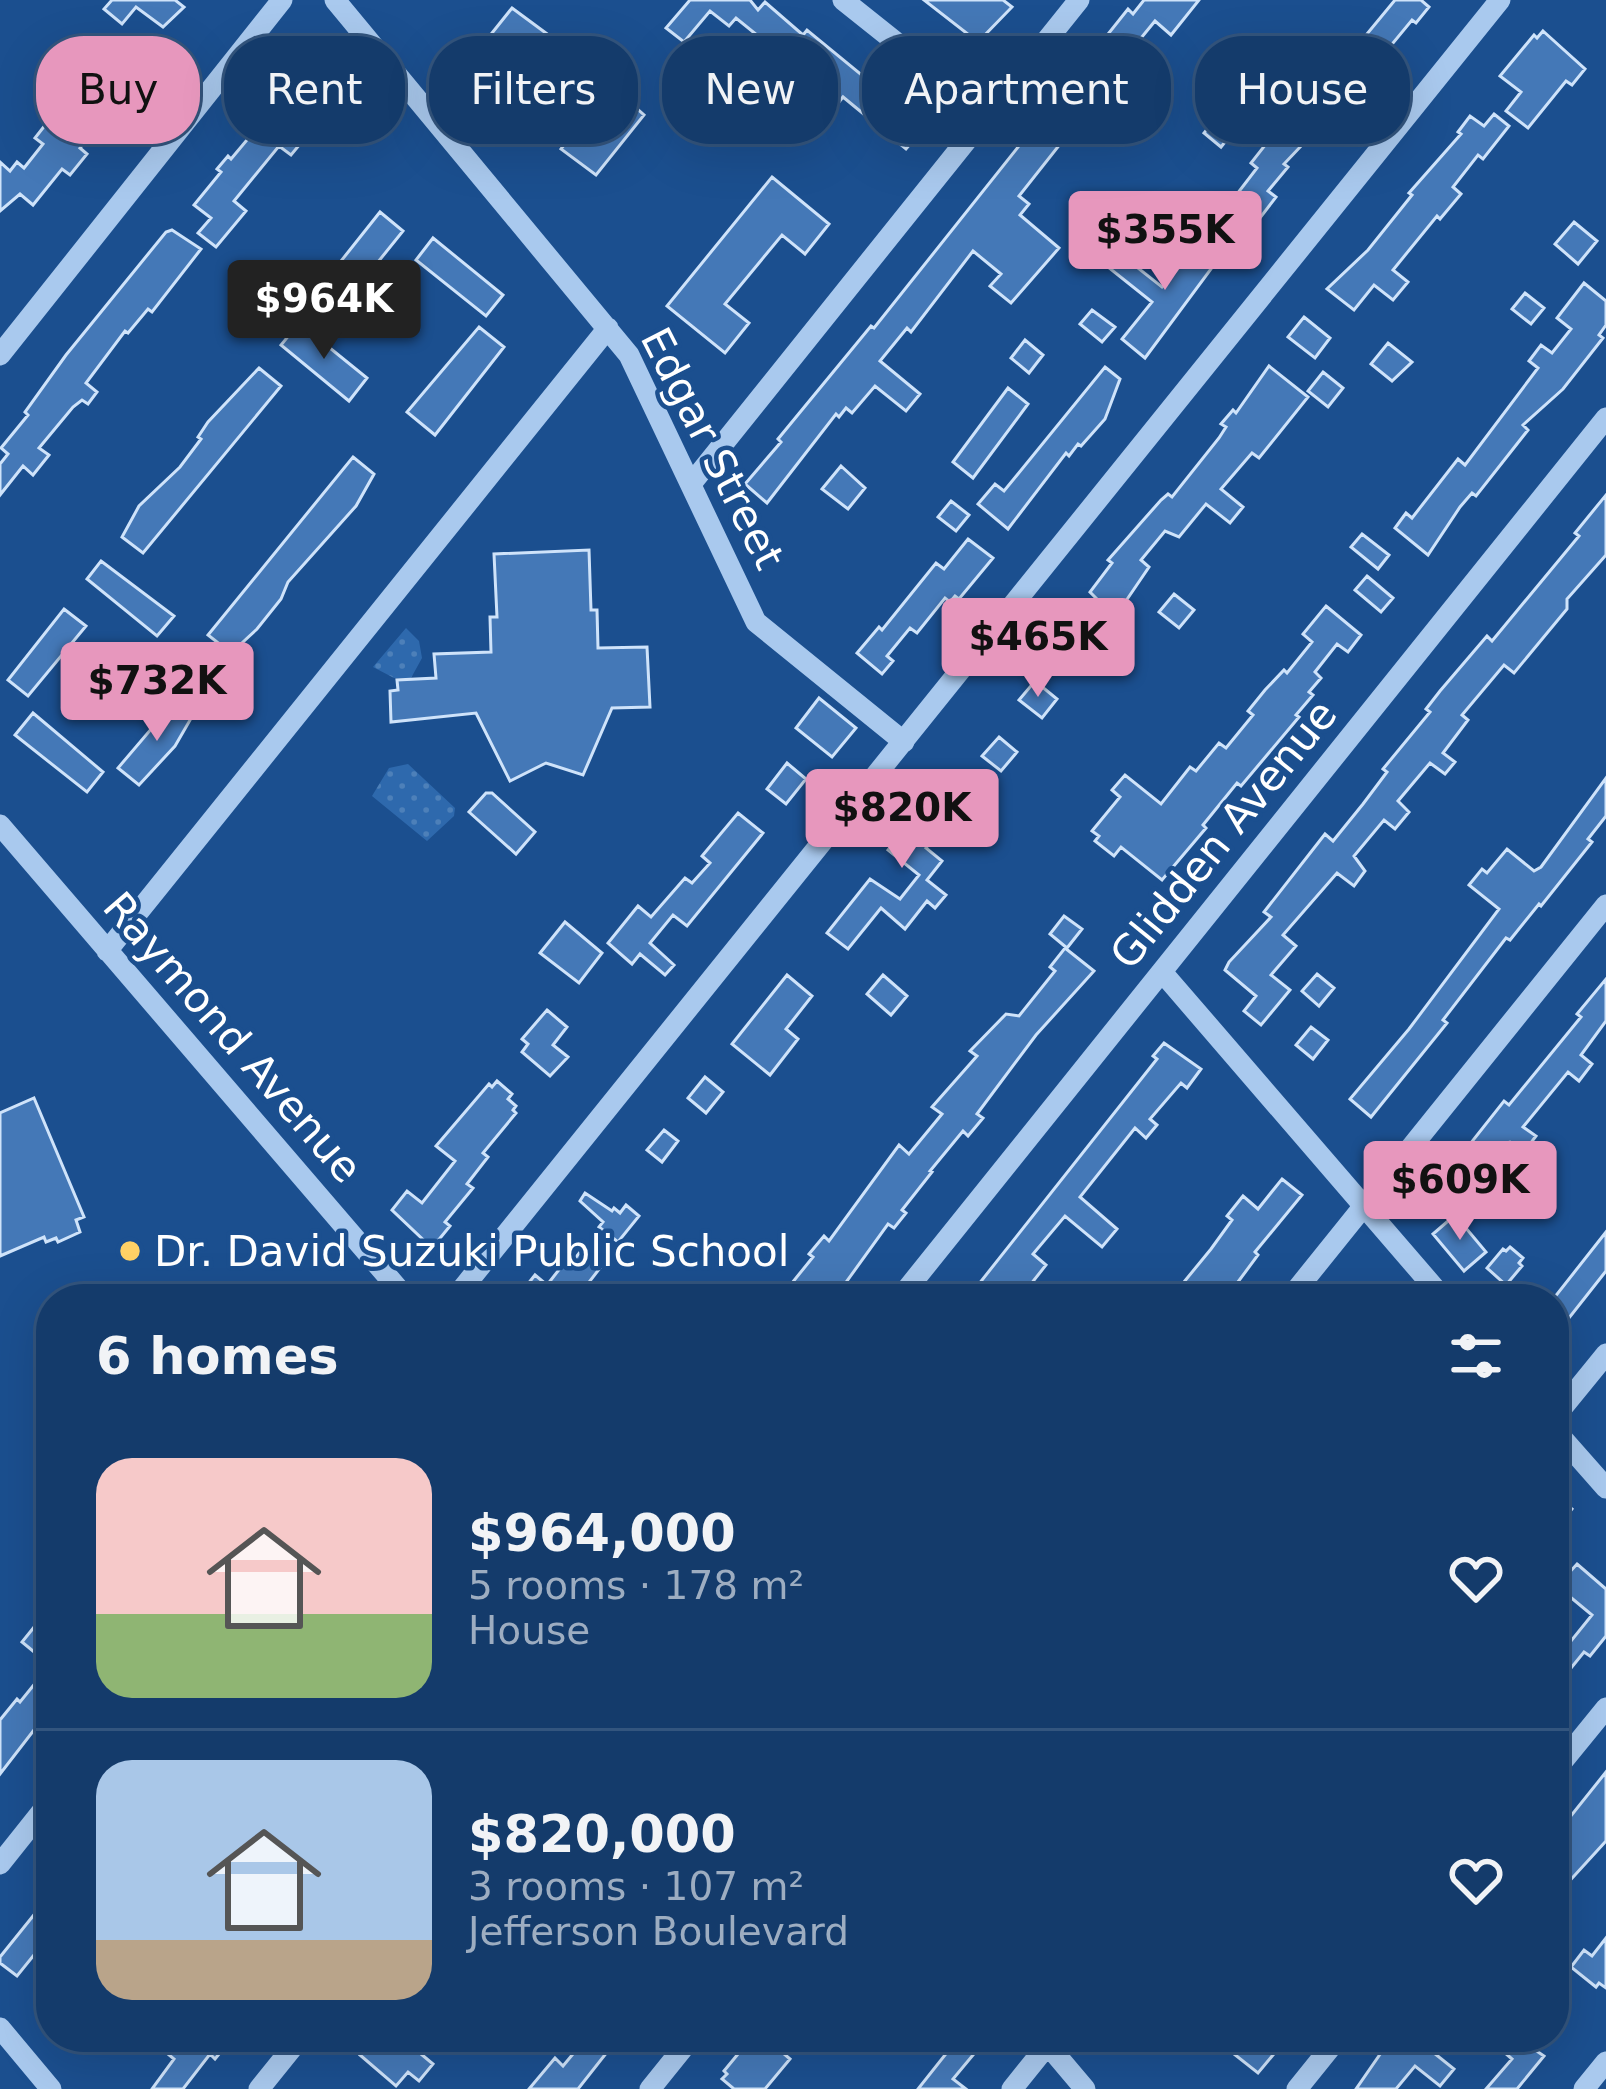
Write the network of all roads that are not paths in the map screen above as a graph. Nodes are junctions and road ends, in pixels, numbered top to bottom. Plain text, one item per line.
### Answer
1 (282, 0) edge
2 (335, 0) edge
3 (843, 0) edge
4 (1079, 0) edge
5 (1500, 0) edge
6 (888, 36) edge
7 (1050, 36) edge
8 (962, 144) edge
9 (608, 328) junction
10 (0, 355) edge
11 (1606, 418) edge
12 (691, 484) junction
13 (904, 742) junction
14 (0, 825) edge
15 (1606, 905) edge
16 (107, 951) junction
17 (1162, 972) junction
18 (1365, 1204) junction
19 (394, 1284) edge
20 (466, 1284) edge
21 (911, 1284) edge
22 (1300, 1284) edge
23 (1432, 1284) edge
24 (1606, 1354) edge
25 (1569, 1400) edge
26 (1569, 1446) edge
27 (1606, 1488) edge
28 (1606, 1708) edge
29 (1569, 1754) edge
30 (36, 1819) edge
31 (0, 1864) edge
32 (0, 2028) edge
33 (290, 2052) edge
34 (680, 2052) edge
35 (1039, 2052) edge
36 (1057, 2052) edge
37 (1327, 2052) edge
38 (1606, 2062) edge
39 (51, 2089) edge
40 (259, 2089) edge
41 (650, 2089) edge
42 (1012, 2089) edge
43 (1085, 2089) edge
44 (1297, 2089) edge
45 (1584, 2089) edge

1 - 10 street
2 - 9 street, Edgar Street
3 - 6 street
4 - 7 street
5 - 13 street
8 - 12 street
9 - 12 street, Edgar Street
9 - 16 street
11 - 17 street, Glidden Avenue
12 - 13 street, Edgar Street
13 - 20 street
14 - 16 street, Raymond Avenue
15 - 18 street
16 - 19 street, Raymond Avenue
17 - 18 street
17 - 21 street, Glidden Avenue
18 - 22 street
18 - 23 street
24 - 25 street
26 - 27 street
28 - 29 street
30 - 31 street
32 - 39 street
33 - 40 street
34 - 41 street
35 - 42 street
36 - 43 street
37 - 44 street
38 - 45 street

